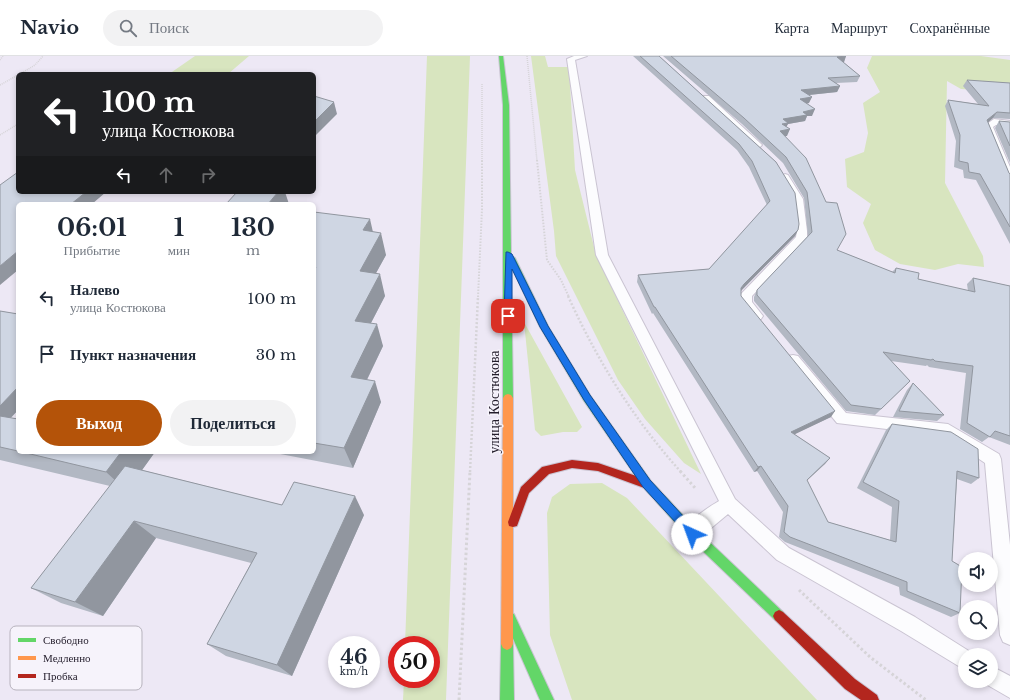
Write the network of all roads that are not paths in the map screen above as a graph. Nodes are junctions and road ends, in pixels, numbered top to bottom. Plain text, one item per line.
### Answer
1 (501, 56) edge
2 (583, 56) edge
3 (696, 90) edge
4 (1010, 124) edge
5 (768, 156) edge
6 (778, 166) edge
7 (1010, 179) edge
8 (508, 254) junction
9 (766, 328) edge
10 (787, 352) edge
11 (647, 484) junction
12 (723, 508) junction
13 (692, 534) junction
14 (508, 535) junction
15 (507, 611) junction
16 (1010, 635) edge
17 (958, 656) edge
18 (998, 680) edge
19 (850, 684) junction
20 (1010, 688) edge
21 (507, 700) edge
22 (547, 700) edge
23 (861, 700) edge
24 (872, 700) edge

1 - 8 main road, улица Костюкова
2 - 12 lane
3 - 5 lane
4 - 7 lane
6 - 9 lane
8 - 11 main road
8 - 14 main road, улица Костюкова
10 - 16 lane
11 - 13 main road
11 - 14 main road
12 - 13 lane
12 - 17 lane
13 - 19 main road
14 - 15 main road, улица Костюкова
15 - 21 main road, улица Костюкова
15 - 22 main road
18 - 20 lane
19 - 23 main road
19 - 24 main road

